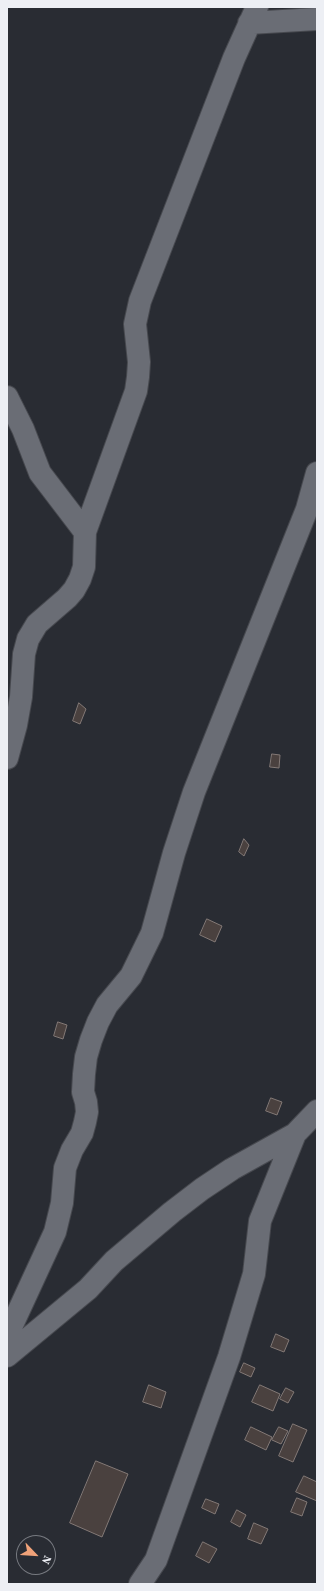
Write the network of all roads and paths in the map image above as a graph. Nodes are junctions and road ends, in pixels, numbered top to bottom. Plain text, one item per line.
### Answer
1 (253, 15) edge
2 (317, 19) edge
3 (7, 397) edge
4 (317, 473) edge
5 (85, 532) junction
6 (7, 758) edge
7 (317, 1111) edge
8 (295, 1134) junction
9 (7, 1336) edge
10 (7, 1356) edge
11 (140, 1584) edge

1 - 2 street
1 - 5 street
3 - 5 street
4 - 9 street
5 - 6 street
7 - 8 street
8 - 10 street
8 - 11 street

